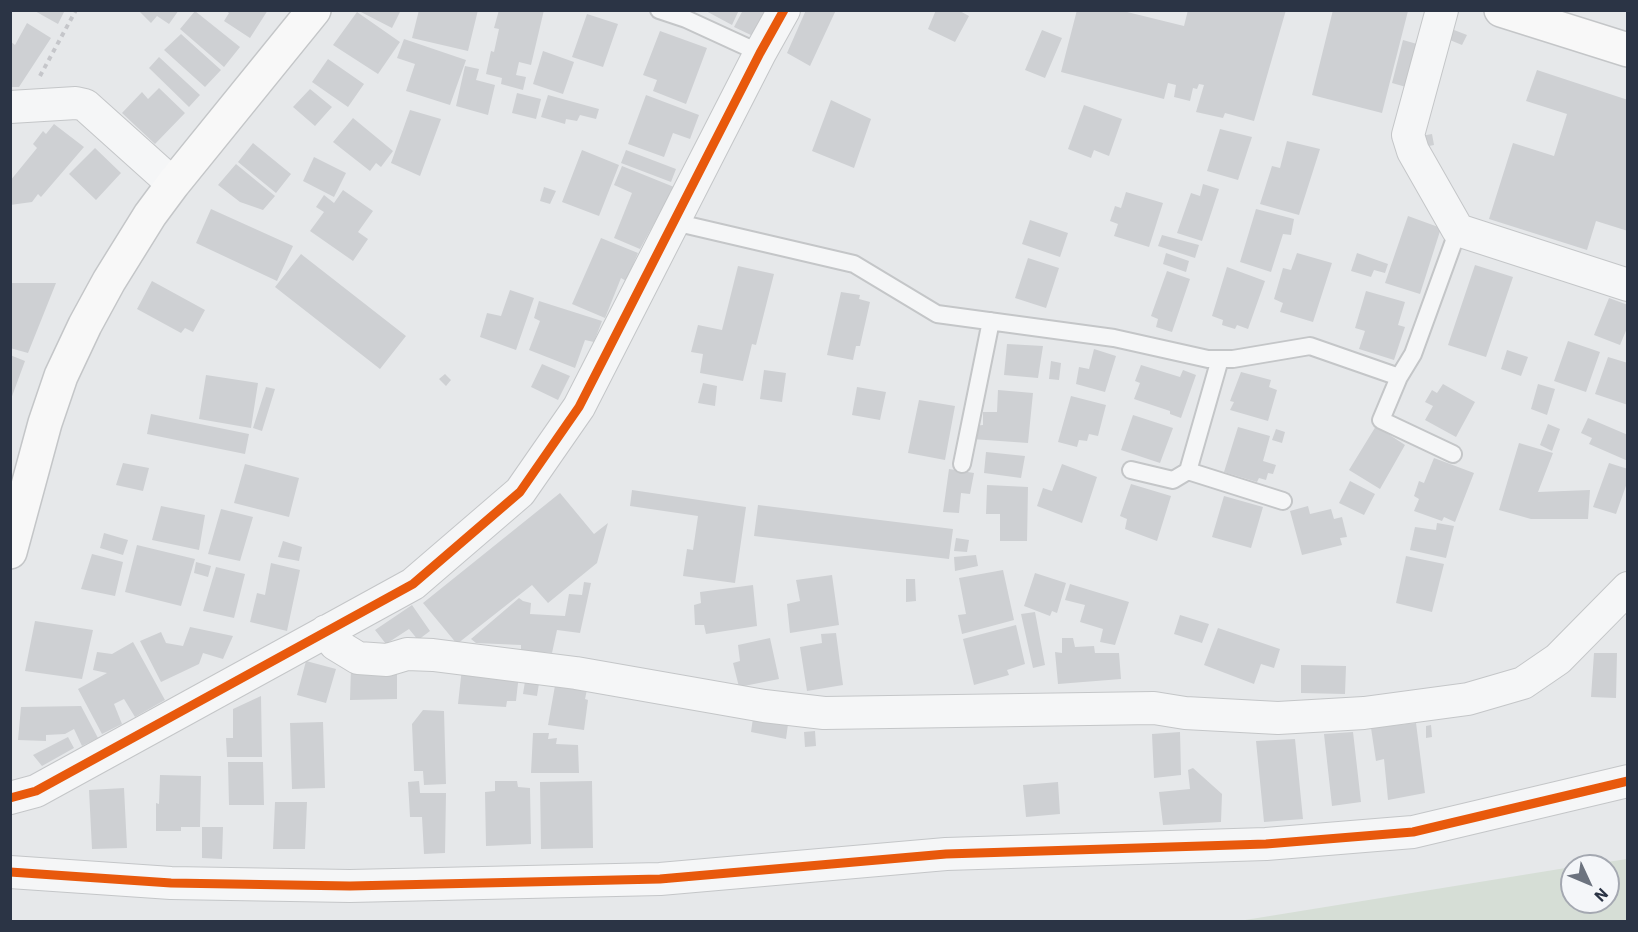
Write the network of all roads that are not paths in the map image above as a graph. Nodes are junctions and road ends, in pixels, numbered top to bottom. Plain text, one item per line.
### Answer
1 (314, 10) edge
2 (659, 10) edge
3 (784, 10) edge
4 (1442, 10) edge
5 (1501, 10) edge
6 (1628, 50) edge
7 (760, 53) junction
8 (17, 107) edge
9 (173, 184) junction
10 (674, 222) junction
11 (1458, 230) junction
12 (1628, 285) edge
13 (991, 321) junction
14 (1220, 359) junction
15 (1399, 377) junction
16 (1453, 454) dead end
17 (962, 464) dead end
18 (1131, 470) dead end
19 (1188, 471) junction
20 (20, 478) edge
21 (1283, 501) dead end
22 (10, 552) edge
23 (1628, 588) edge
24 (326, 631) junction
25 (1628, 781) edge
26 (10, 798) edge
27 (10, 872) edge

1 - 9 main road
2 - 7 lane
3 - 7 street
4 - 11 street
5 - 6 main road
7 - 10 street
8 - 9 street
9 - 20 main road
10 - 13 lane
10 - 24 street
11 - 12 street
11 - 15 lane
13 - 14 lane
13 - 17 lane
14 - 15 lane
14 - 19 lane
15 - 16 lane
18 - 19 lane
19 - 21 lane
20 - 22 main road
23 - 24 street
24 - 26 street
25 - 27 street

